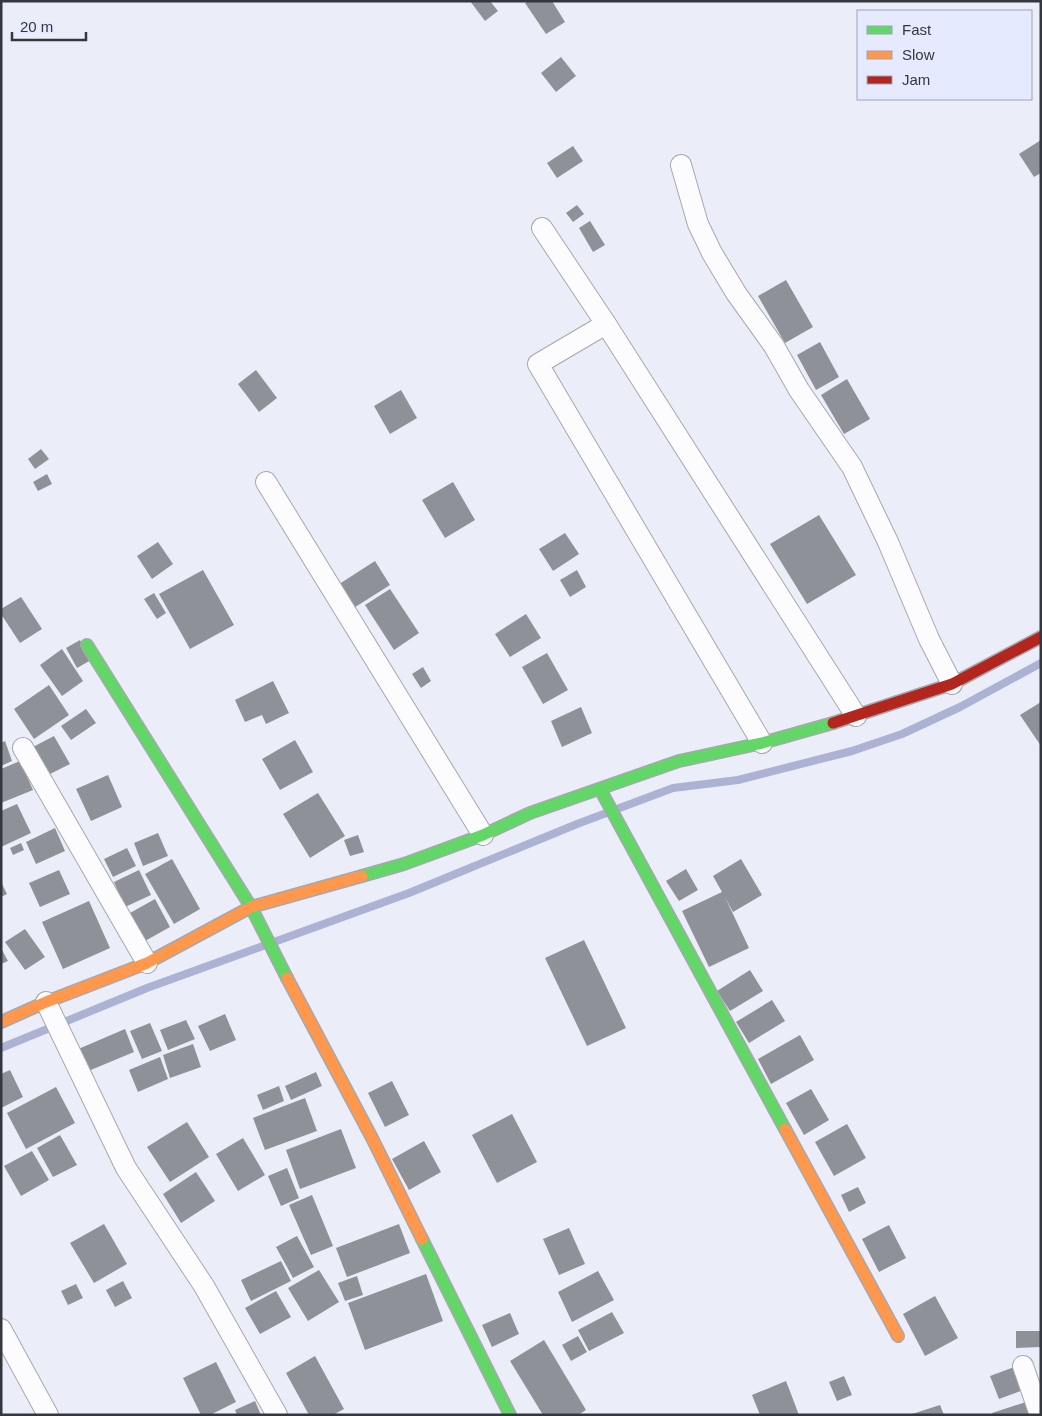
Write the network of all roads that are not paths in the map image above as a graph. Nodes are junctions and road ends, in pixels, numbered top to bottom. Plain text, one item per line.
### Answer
1 (681, 165) dead end
2 (542, 228) dead end
3 (606, 324) junction
4 (266, 482) dead end
5 (1041, 637) edge
6 (87, 645) dead end
7 (952, 684) junction
8 (856, 716) junction
9 (762, 743) junction
10 (23, 748) dead end
11 (602, 794) junction
12 (483, 835) junction
13 (251, 907) junction
14 (147, 963) junction
15 (49, 1007) junction
16 (1, 1022) edge
17 (1, 1329) edge
18 (898, 1336) dead end
19 (1023, 1366) dead end
20 (48, 1415) edge
21 (277, 1415) edge
22 (510, 1415) edge
23 (1040, 1415) edge

1 - 7 street
2 - 3 street
3 - 8 street
3 - 9 street
4 - 12 street
5 - 7 street
6 - 13 street
7 - 8 street
8 - 9 street
9 - 11 street
10 - 14 street
11 - 12 street
11 - 18 street
12 - 13 street
13 - 14 street
13 - 22 street
14 - 15 street
15 - 16 street
15 - 21 street
17 - 20 street
19 - 23 street

